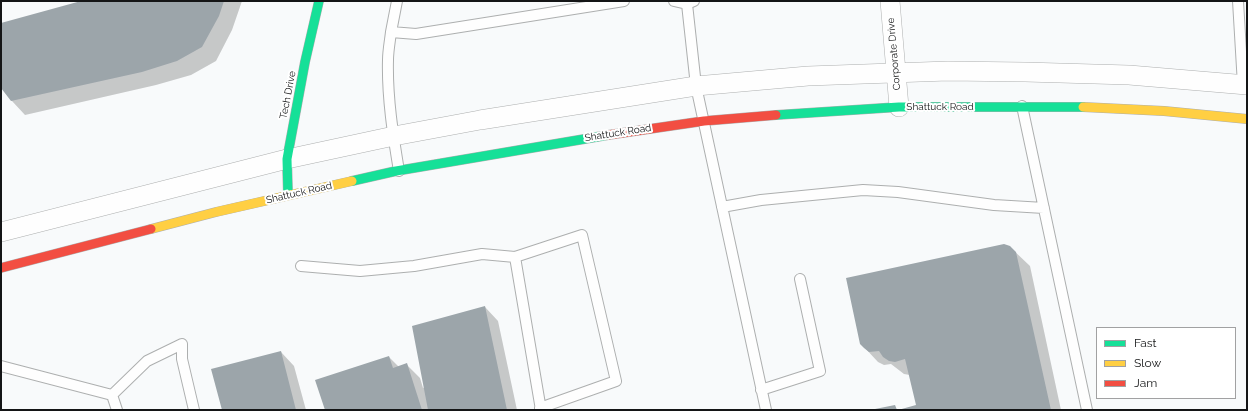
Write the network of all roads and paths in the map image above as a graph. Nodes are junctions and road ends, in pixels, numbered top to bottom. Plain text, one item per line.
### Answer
1 (319, 1) edge
2 (397, 1) edge
3 (624, 1) edge
4 (674, 1) edge
5 (890, 1) edge
6 (1238, 1) edge
7 (691, 2) edge
8 (391, 32) junction
9 (896, 72) junction
10 (696, 86) junction
11 (1246, 88) edge
12 (1022, 106) junction
13 (899, 107) junction
14 (1247, 119) edge
15 (704, 121) junction
16 (394, 136) junction
17 (287, 159) junction
18 (399, 171) junction
19 (288, 195) junction
20 (722, 207) junction
21 (1044, 208) junction
22 (1, 232) edge
23 (515, 257) junction
24 (301, 266) dead end
25 (1, 268) edge
26 (800, 279) dead end
27 (1, 366) edge
28 (761, 390) junction
29 (112, 395) junction
30 (541, 409) edge
31 (117, 410) edge
32 (194, 410) edge
33 (766, 410) edge
34 (1087, 410) edge

1 - 17 street, Tech Drive
2 - 8 lane
3 - 8 lane
4 - 7 lane
5 - 9 street, Corporate Drive
6 - 11 lane
7 - 10 lane
8 - 16 lane
9 - 10 street
9 - 11 street
9 - 13 street, Corporate Drive
10 - 15 lane
10 - 16 street
12 - 13 street, Shattuck Road
12 - 14 street, Shattuck Road
12 - 21 lane
13 - 15 street, Shattuck Road
15 - 18 street, Shattuck Road
15 - 20 lane
16 - 17 street
16 - 18 lane
17 - 19 street, Tech Drive
17 - 22 street
18 - 19 street, Shattuck Road
19 - 25 street, Shattuck Road
20 - 21 lane
20 - 28 lane
21 - 34 lane
23 - 24 lane
23 - 30 lane
23 - 30 lane
26 - 28 lane
27 - 29 lane
28 - 33 lane
29 - 31 lane
29 - 32 lane

